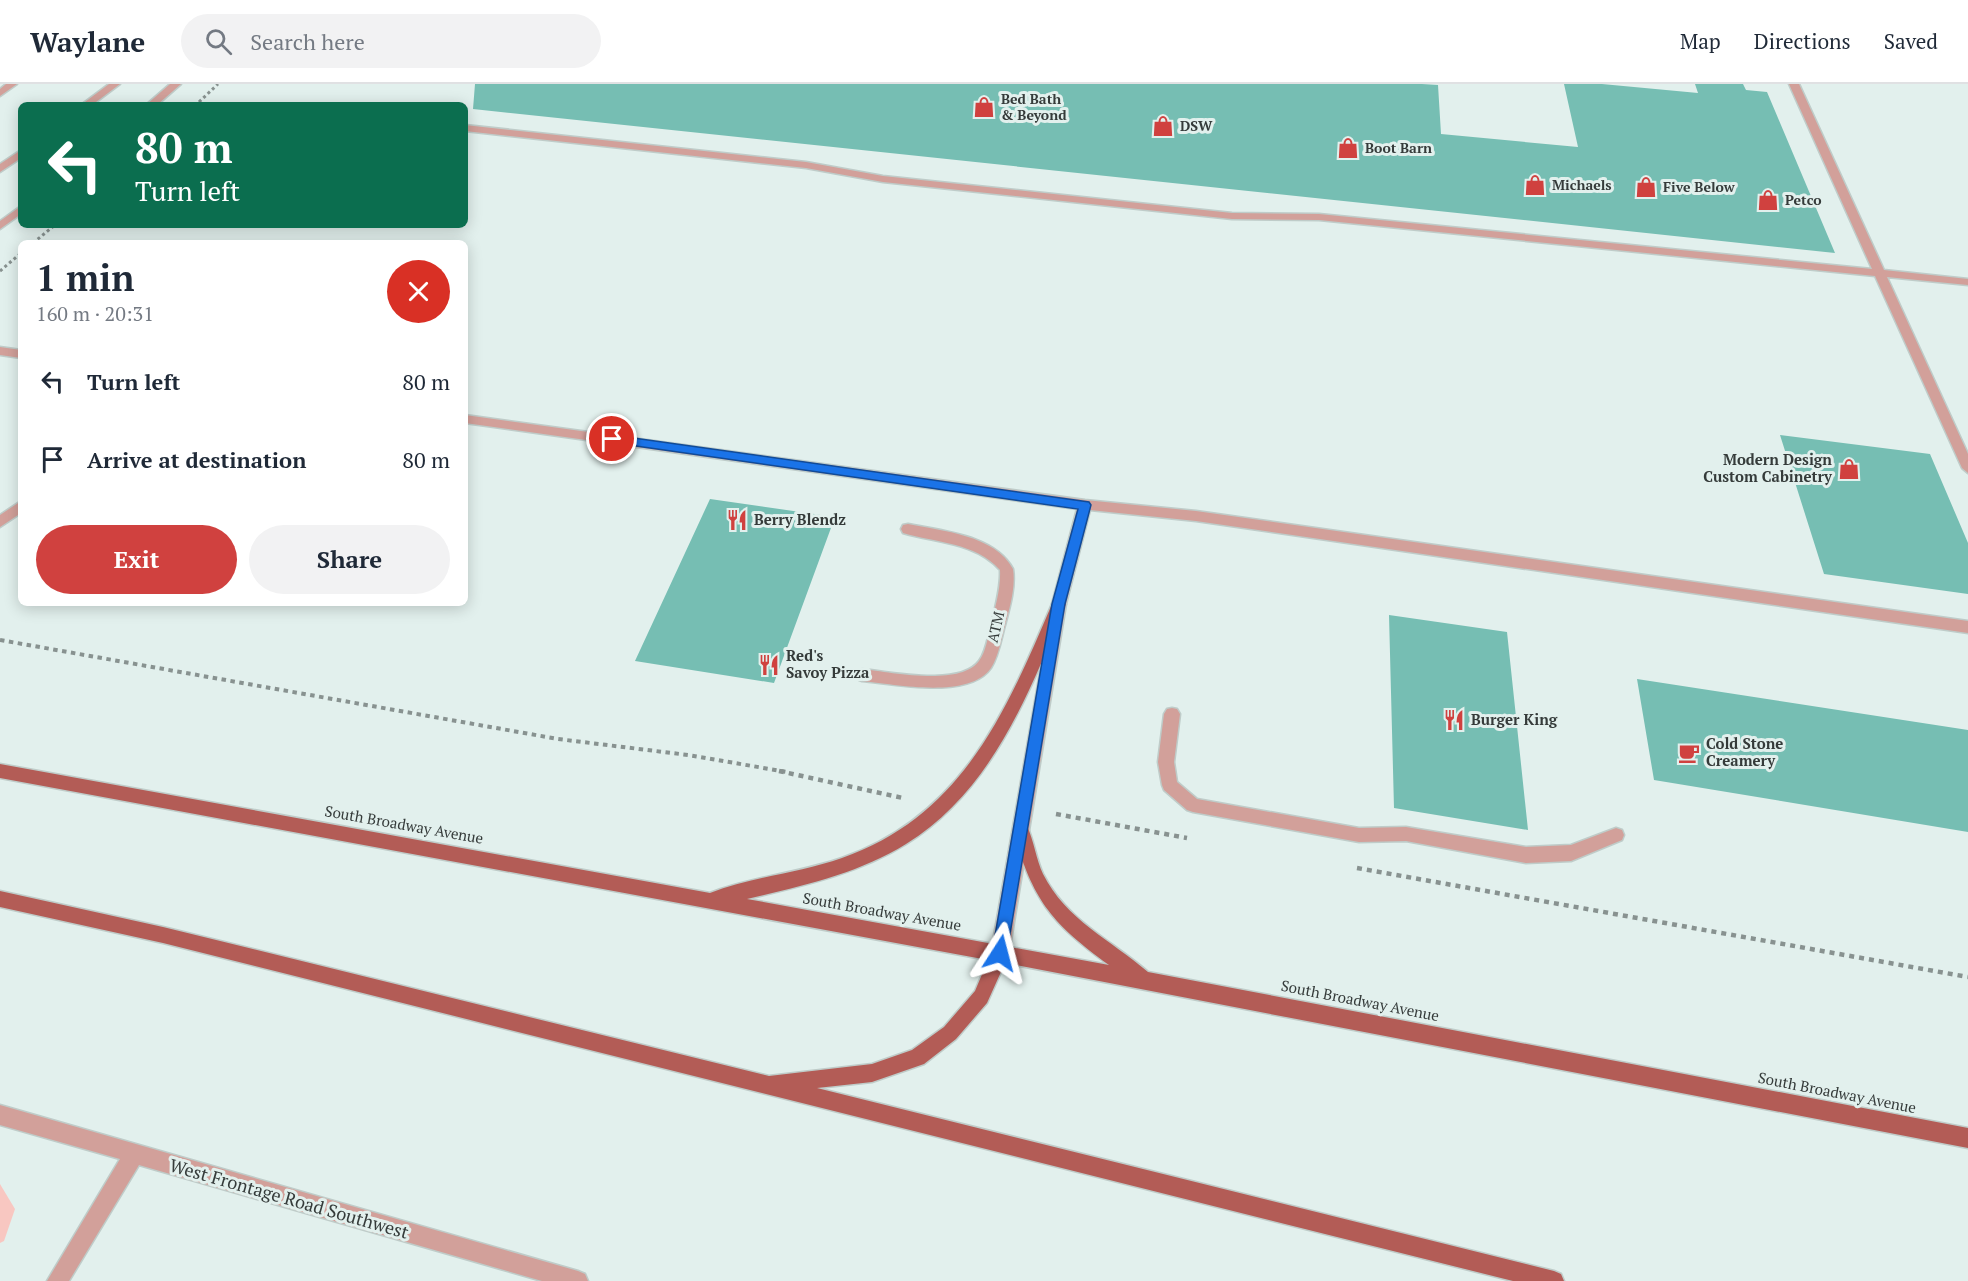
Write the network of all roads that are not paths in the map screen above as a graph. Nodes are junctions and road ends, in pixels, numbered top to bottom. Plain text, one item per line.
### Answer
1 (12, 84) edge
2 (115, 84) edge
3 (176, 84) edge
4 (1794, 84) edge
5 (0, 93) edge
6 (90, 102) edge
7 (155, 102) edge
8 (468, 128) edge
9 (0, 155) edge
10 (18, 155) edge
11 (18, 156) edge
12 (0, 169) edge
13 (18, 211) edge
14 (0, 226) edge
15 (1879, 273) junction
16 (1968, 282) edge
17 (0, 351) edge
18 (18, 354) edge
19 (468, 418) edge
20 (1968, 468) edge
21 (1085, 505) junction
22 (18, 508) edge
23 (0, 522) edge
24 (908, 529) dead end
25 (1059, 604) junction
26 (1968, 627) edge
27 (862, 675) dead end
28 (1172, 714) dead end
29 (0, 771) edge
30 (1021, 831) junction
31 (1616, 834) dead end
32 (0, 899) edge
33 (709, 901) junction
34 (1000, 953) junction
35 (1146, 980) junction
36 (761, 1085) junction
37 (0, 1115) edge
38 (1968, 1138) edge
39 (134, 1155) junction
40 (57, 1281) edge
41 (579, 1281) edge
42 (1554, 1281) edge

1 - 5 street
2 - 6 street
3 - 7 street
4 - 15 street
8 - 15 street
9 - 10 street
11 - 12 street
13 - 14 street
15 - 16 street
15 - 20 street
17 - 18 street
19 - 21 street
21 - 25 street
21 - 26 street
22 - 23 street
24 - 27 street, ATM
25 - 30 street
25 - 33 main road
28 - 31 street
29 - 33 main road, South Broadway Avenue
30 - 34 street
30 - 35 main road
32 - 36 main road
33 - 34 main road, South Broadway Avenue
34 - 35 main road, South Broadway Avenue
34 - 36 main road
35 - 38 main road, South Broadway Avenue
36 - 42 main road
37 - 39 street, West Frontage Road Southwest
39 - 40 street
39 - 41 street, West Frontage Road Southwest

